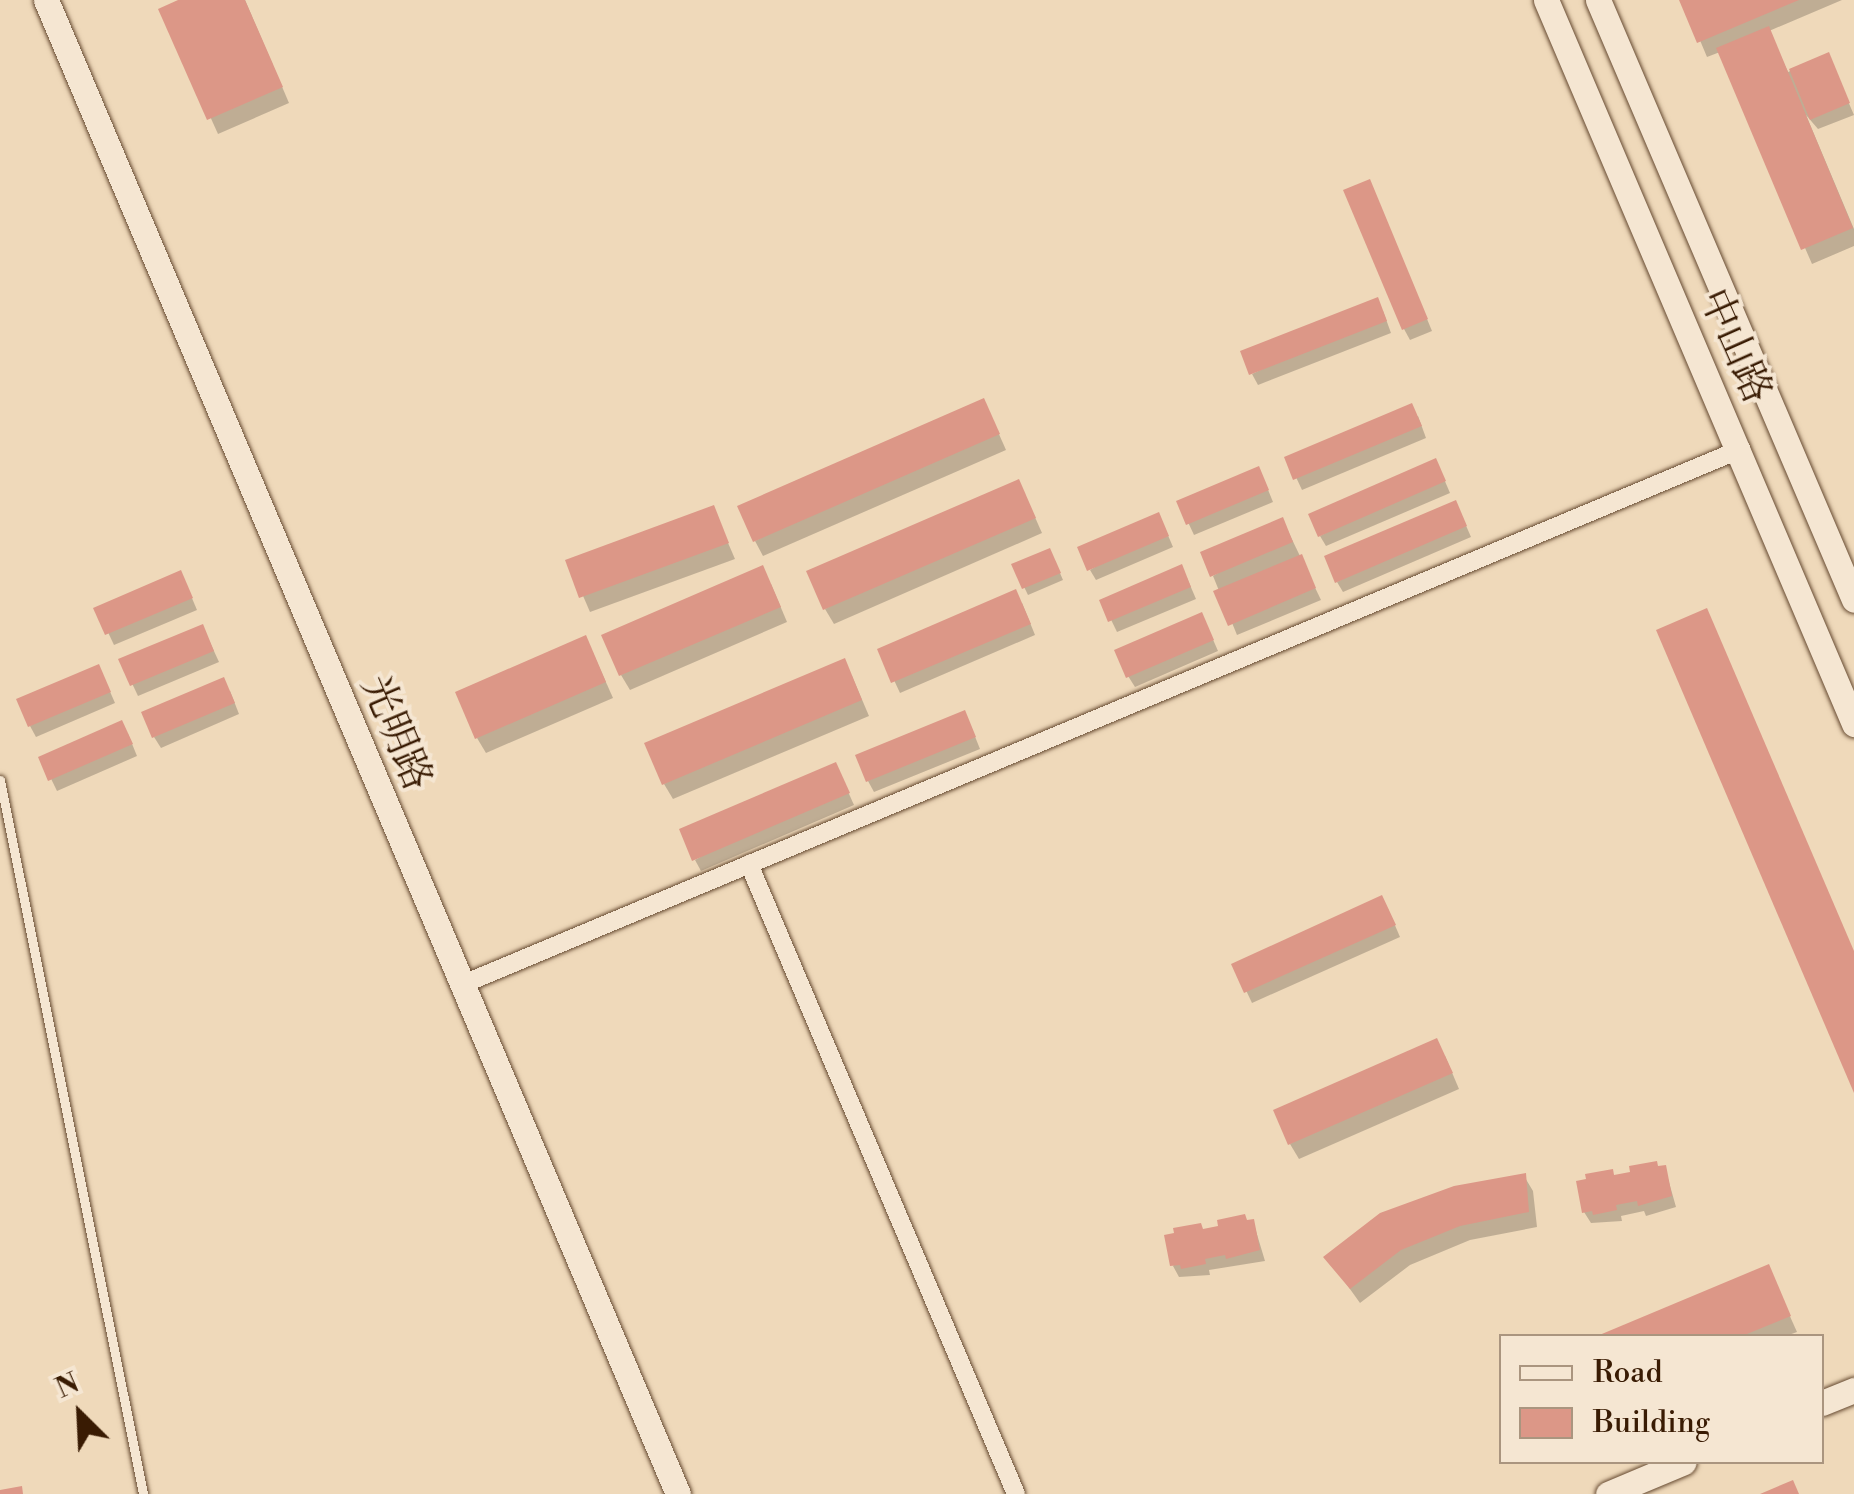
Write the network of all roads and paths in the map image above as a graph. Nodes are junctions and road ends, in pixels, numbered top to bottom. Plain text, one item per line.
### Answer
1 (46, 0) edge
2 (1546, 0) edge
3 (1598, 0) edge
4 (1740, 449) junction
5 (1854, 600) edge
6 (1854, 724) edge
7 (0, 780) edge
8 (750, 864) junction
9 (461, 985) junction
10 (1854, 1390) edge
11 (1824, 1402) edge
12 (1679, 1464) edge
13 (143, 1494) edge
14 (678, 1494) edge
15 (1016, 1494) edge
16 (1608, 1494) edge

1 - 9 street, 光明路
2 - 4 street, 中山路
3 - 5 street, 中山路
4 - 6 street, 中山路
4 - 8 street
7 - 13 lane
8 - 9 street
8 - 15 street
9 - 14 street, 光明路
10 - 11 street
12 - 16 street

